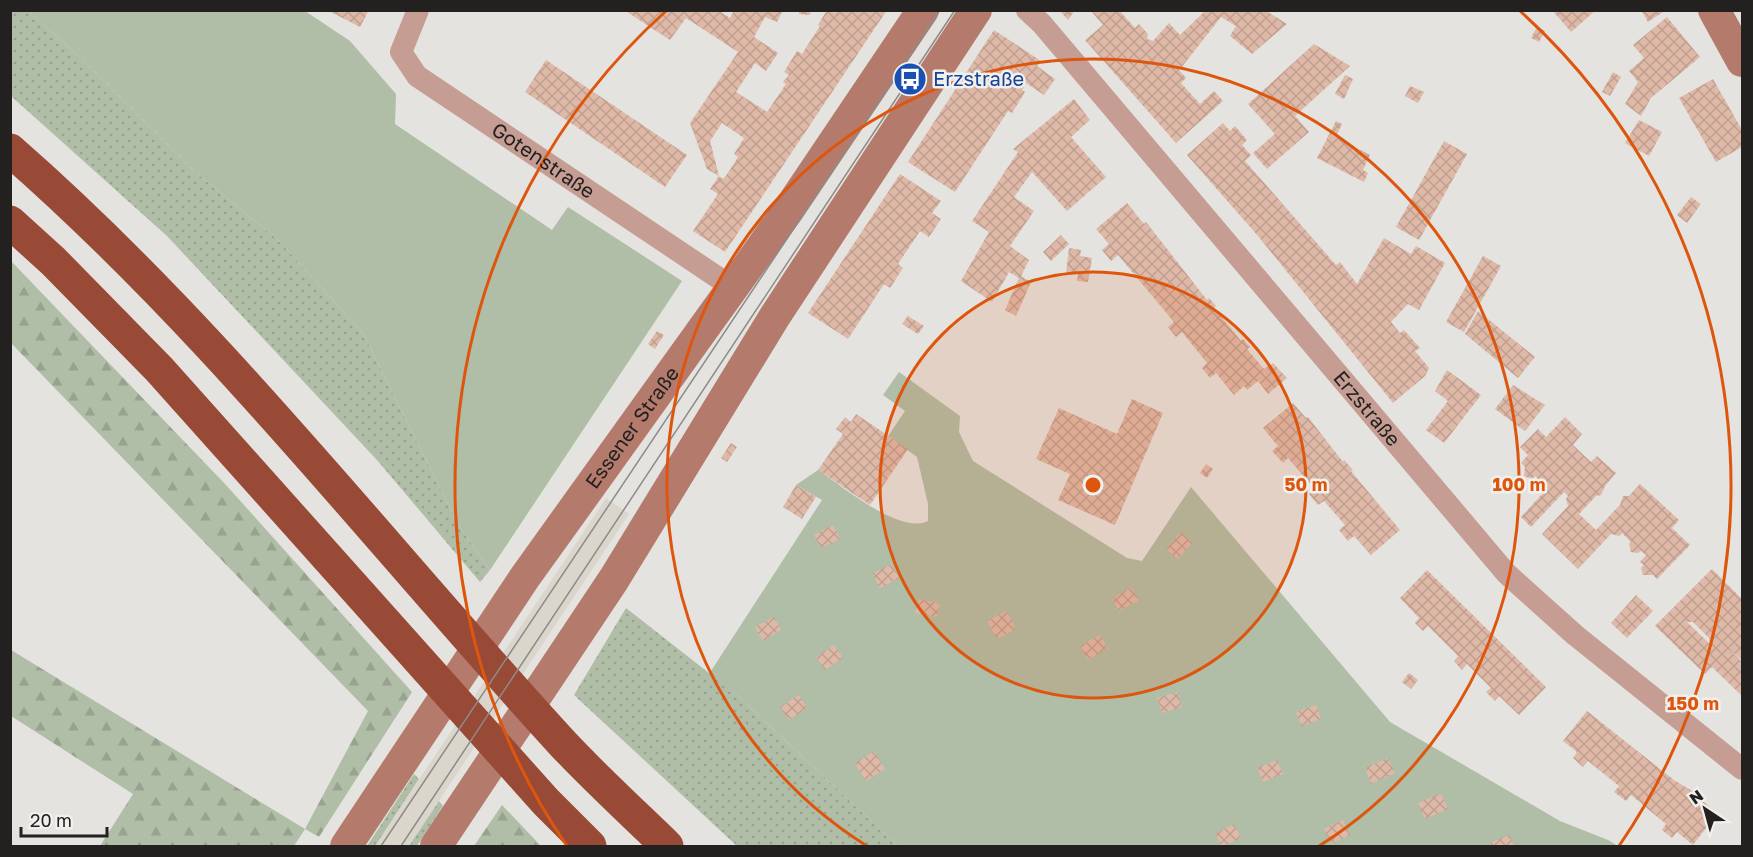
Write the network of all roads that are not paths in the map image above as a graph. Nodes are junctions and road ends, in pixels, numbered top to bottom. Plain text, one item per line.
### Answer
1 (418, 10) edge
2 (923, 10) edge
3 (976, 10) edge
4 (1027, 10) edge
5 (1714, 10) edge
6 (1743, 61) edge
7 (10, 150) edge
8 (10, 222) edge
9 (732, 287) junction
10 (1743, 769) edge
11 (346, 846) edge
12 (436, 846) edge
13 (590, 846) edge
14 (667, 846) edge

1 - 9 street, Gotenstraße
2 - 9 main road, Essener Straße
3 - 12 main road
4 - 10 street, Erzstraße
5 - 6 main road
7 - 14 highway
8 - 13 highway
9 - 11 main road, Essener Straße

